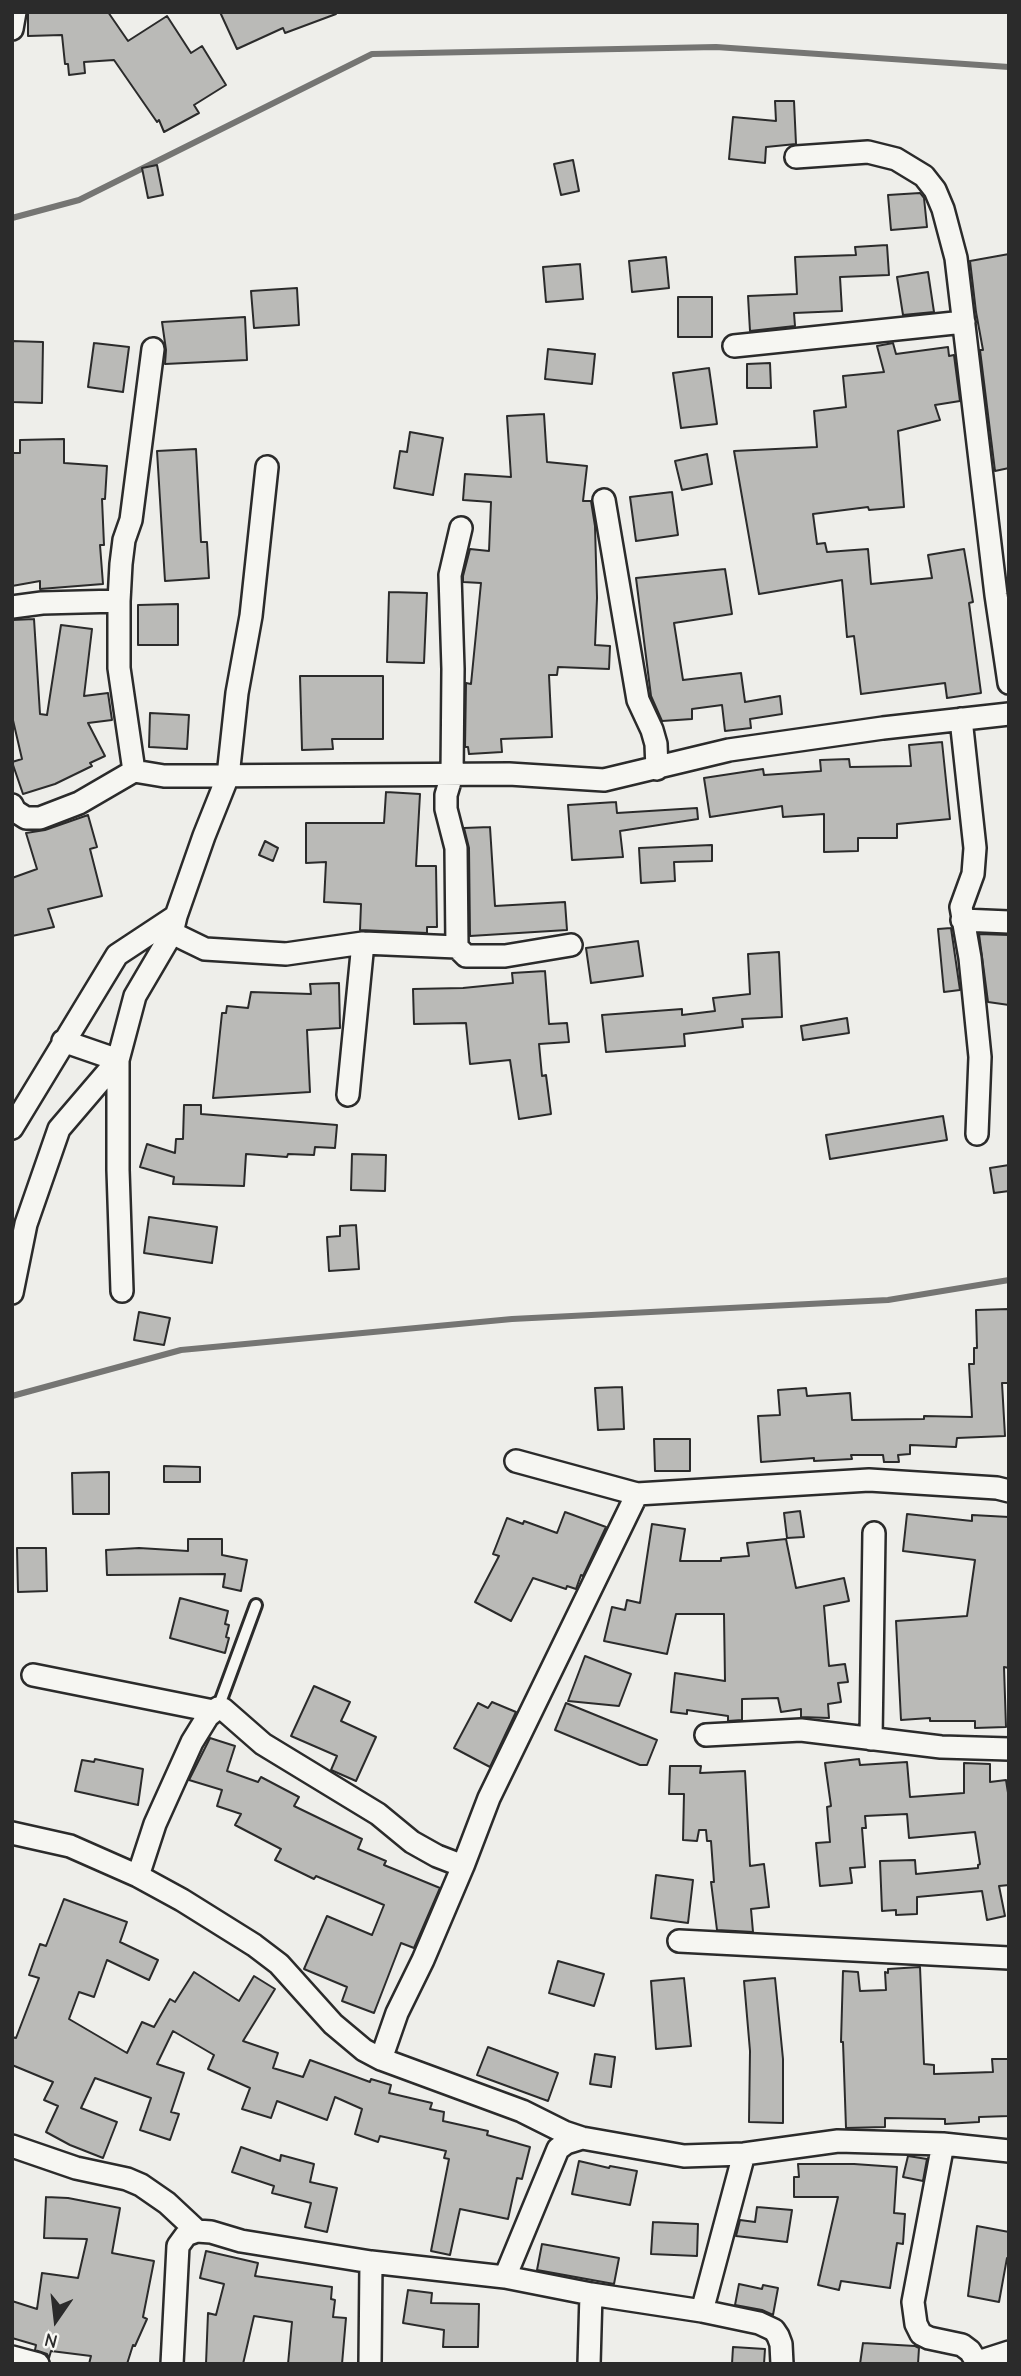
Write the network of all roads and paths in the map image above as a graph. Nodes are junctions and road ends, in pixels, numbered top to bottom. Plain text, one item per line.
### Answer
1 (15, 12) edge
2 (12, 29) edge
3 (796, 157) dead end
4 (964, 322) junction
5 (734, 346) dead end
6 (153, 349) dead end
7 (267, 467) dead end
8 (604, 500) dead end
9 (461, 528) dead end
10 (119, 601) junction
11 (12, 607) edge
12 (1009, 682) edge
13 (1009, 714) edge
14 (961, 719) junction
15 (657, 769) junction
16 (134, 771) junction
17 (452, 775) junction
18 (228, 776) junction
19 (17, 814) edge
20 (962, 920) junction
21 (1009, 922) edge
22 (174, 924) junction
23 (363, 943) junction
24 (570, 945) dead end
25 (457, 947) junction
26 (64, 1041) junction
27 (118, 1060) junction
28 (348, 1095) dead end
29 (12, 1128) edge
30 (977, 1135) dead end
31 (122, 1291) dead end
32 (12, 1293) edge
33 (516, 1461) dead end
34 (1009, 1491) edge
35 (637, 1494) junction
36 (874, 1533) dead end
37 (256, 1605) dead end
38 (33, 1675) dead end
39 (216, 1709) junction
40 (706, 1735) dead end
41 (871, 1739) junction
42 (1009, 1749) edge
43 (12, 1833) edge
44 (463, 1866) junction
45 (138, 1876) junction
46 (679, 1941) dead end
47 (1009, 1958) edge
48 (381, 2059) junction
49 (582, 2138) junction
50 (943, 2144) junction
51 (12, 2146) edge
52 (1009, 2151) edge
53 (744, 2154) junction
54 (197, 2231) junction
55 (371, 2262) junction
56 (505, 2277) junction
57 (591, 2294) junction
58 (702, 2311) junction
59 (1009, 2352) edge
60 (12, 2357) edge
61 (978, 2363) edge
62 (38, 2364) edge
63 (172, 2364) edge
64 (370, 2364) edge
65 (589, 2364) edge
66 (782, 2364) edge

1 - 2 street
3 - 4 street
4 - 5 street
4 - 12 street
6 - 10 street
7 - 18 street
8 - 15 street
9 - 17 street
10 - 11 street
10 - 16 street
13 - 14 street
14 - 15 street
14 - 20 street
15 - 17 street
16 - 18 street
16 - 19 street
17 - 18 street
17 - 25 street
18 - 22 street
20 - 21 street
20 - 30 street
22 - 23 street
22 - 26 street
22 - 27 street
23 - 25 street
23 - 28 street
24 - 25 street
26 - 27 street
26 - 29 street
27 - 31 street
27 - 32 street
33 - 35 street
34 - 35 street
35 - 44 street
36 - 41 street
37 - 39 lane
38 - 39 street
39 - 44 street
39 - 45 street
40 - 41 street
41 - 42 street
43 - 45 street
44 - 48 street
45 - 48 street
46 - 47 street
48 - 49 street
49 - 53 street
49 - 56 street
50 - 52 street
50 - 53 street
50 - 61 street
51 - 54 street
53 - 58 street
54 - 55 street
54 - 63 street
55 - 56 street
55 - 64 street
56 - 57 street
57 - 58 street
57 - 65 street
58 - 66 street
59 - 61 street
60 - 62 street

